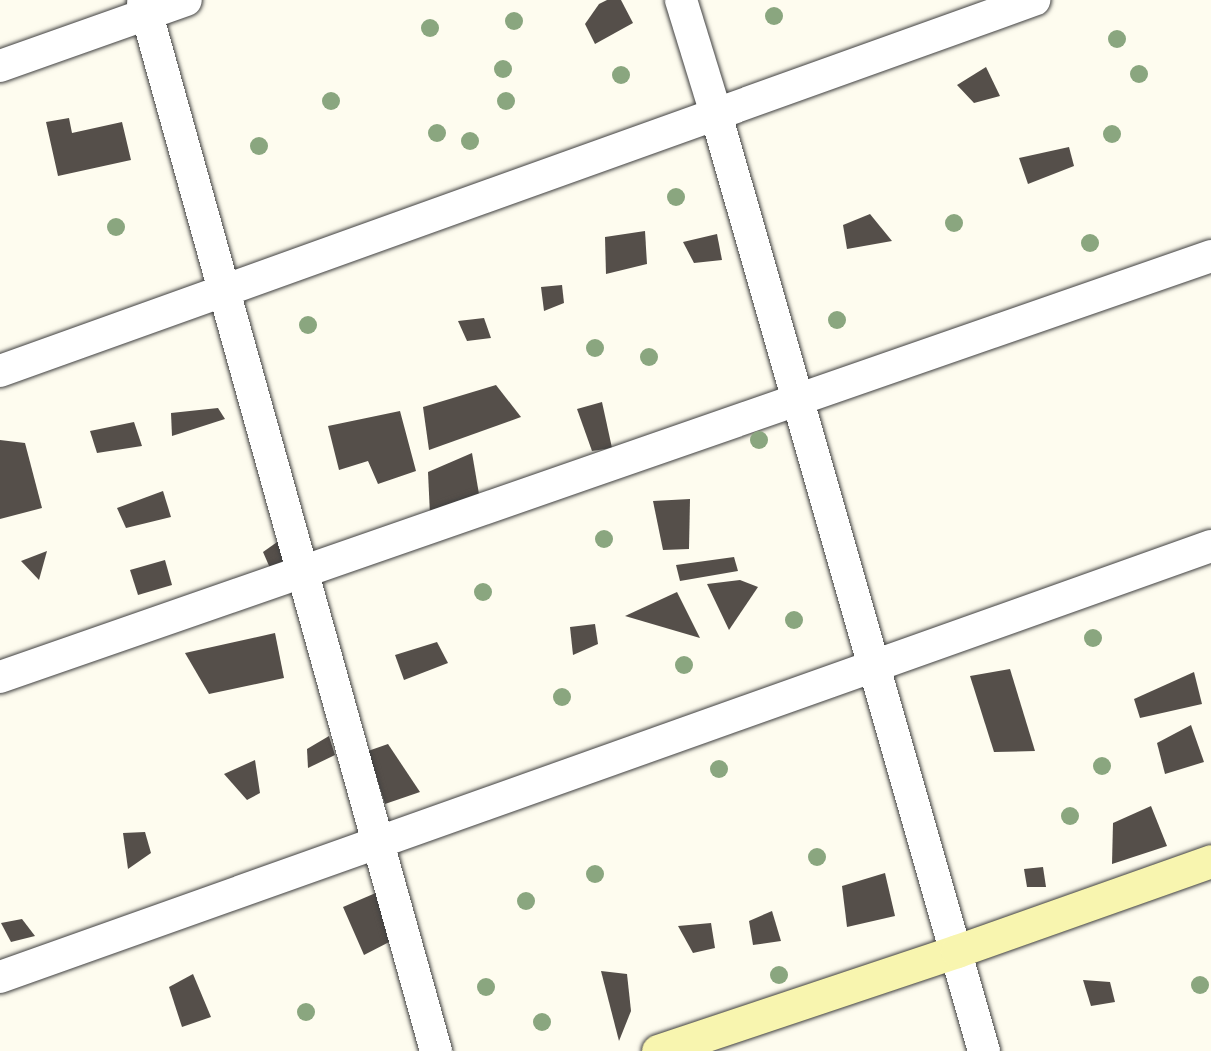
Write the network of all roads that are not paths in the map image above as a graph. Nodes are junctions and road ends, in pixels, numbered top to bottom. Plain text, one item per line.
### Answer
1 (186, 0) edge
2 (681, 0) edge
3 (1034, 0) edge
4 (145, 7) edge
5 (0, 66) edge
6 (716, 114) junction
7 (1211, 256) edge
8 (224, 291) junction
9 (0, 371) edge
10 (797, 401) junction
11 (1211, 546) edge
12 (303, 573) junction
13 (872, 666) junction
14 (0, 677) edge
15 (378, 843) junction
16 (1211, 861) edge
17 (957, 951) junction
18 (0, 977) edge
19 (436, 1051) edge
20 (658, 1051) edge
21 (984, 1051) edge

1 - 4 street
2 - 6 street
3 - 6 street
4 - 5 street
4 - 8 street
6 - 8 street
6 - 10 street
7 - 10 street
8 - 9 street
8 - 12 street
10 - 12 street
10 - 13 street
11 - 13 street
12 - 14 street
12 - 15 street
13 - 15 street
13 - 17 street
15 - 18 street
15 - 19 street
16 - 17 street
17 - 20 street
17 - 21 street

